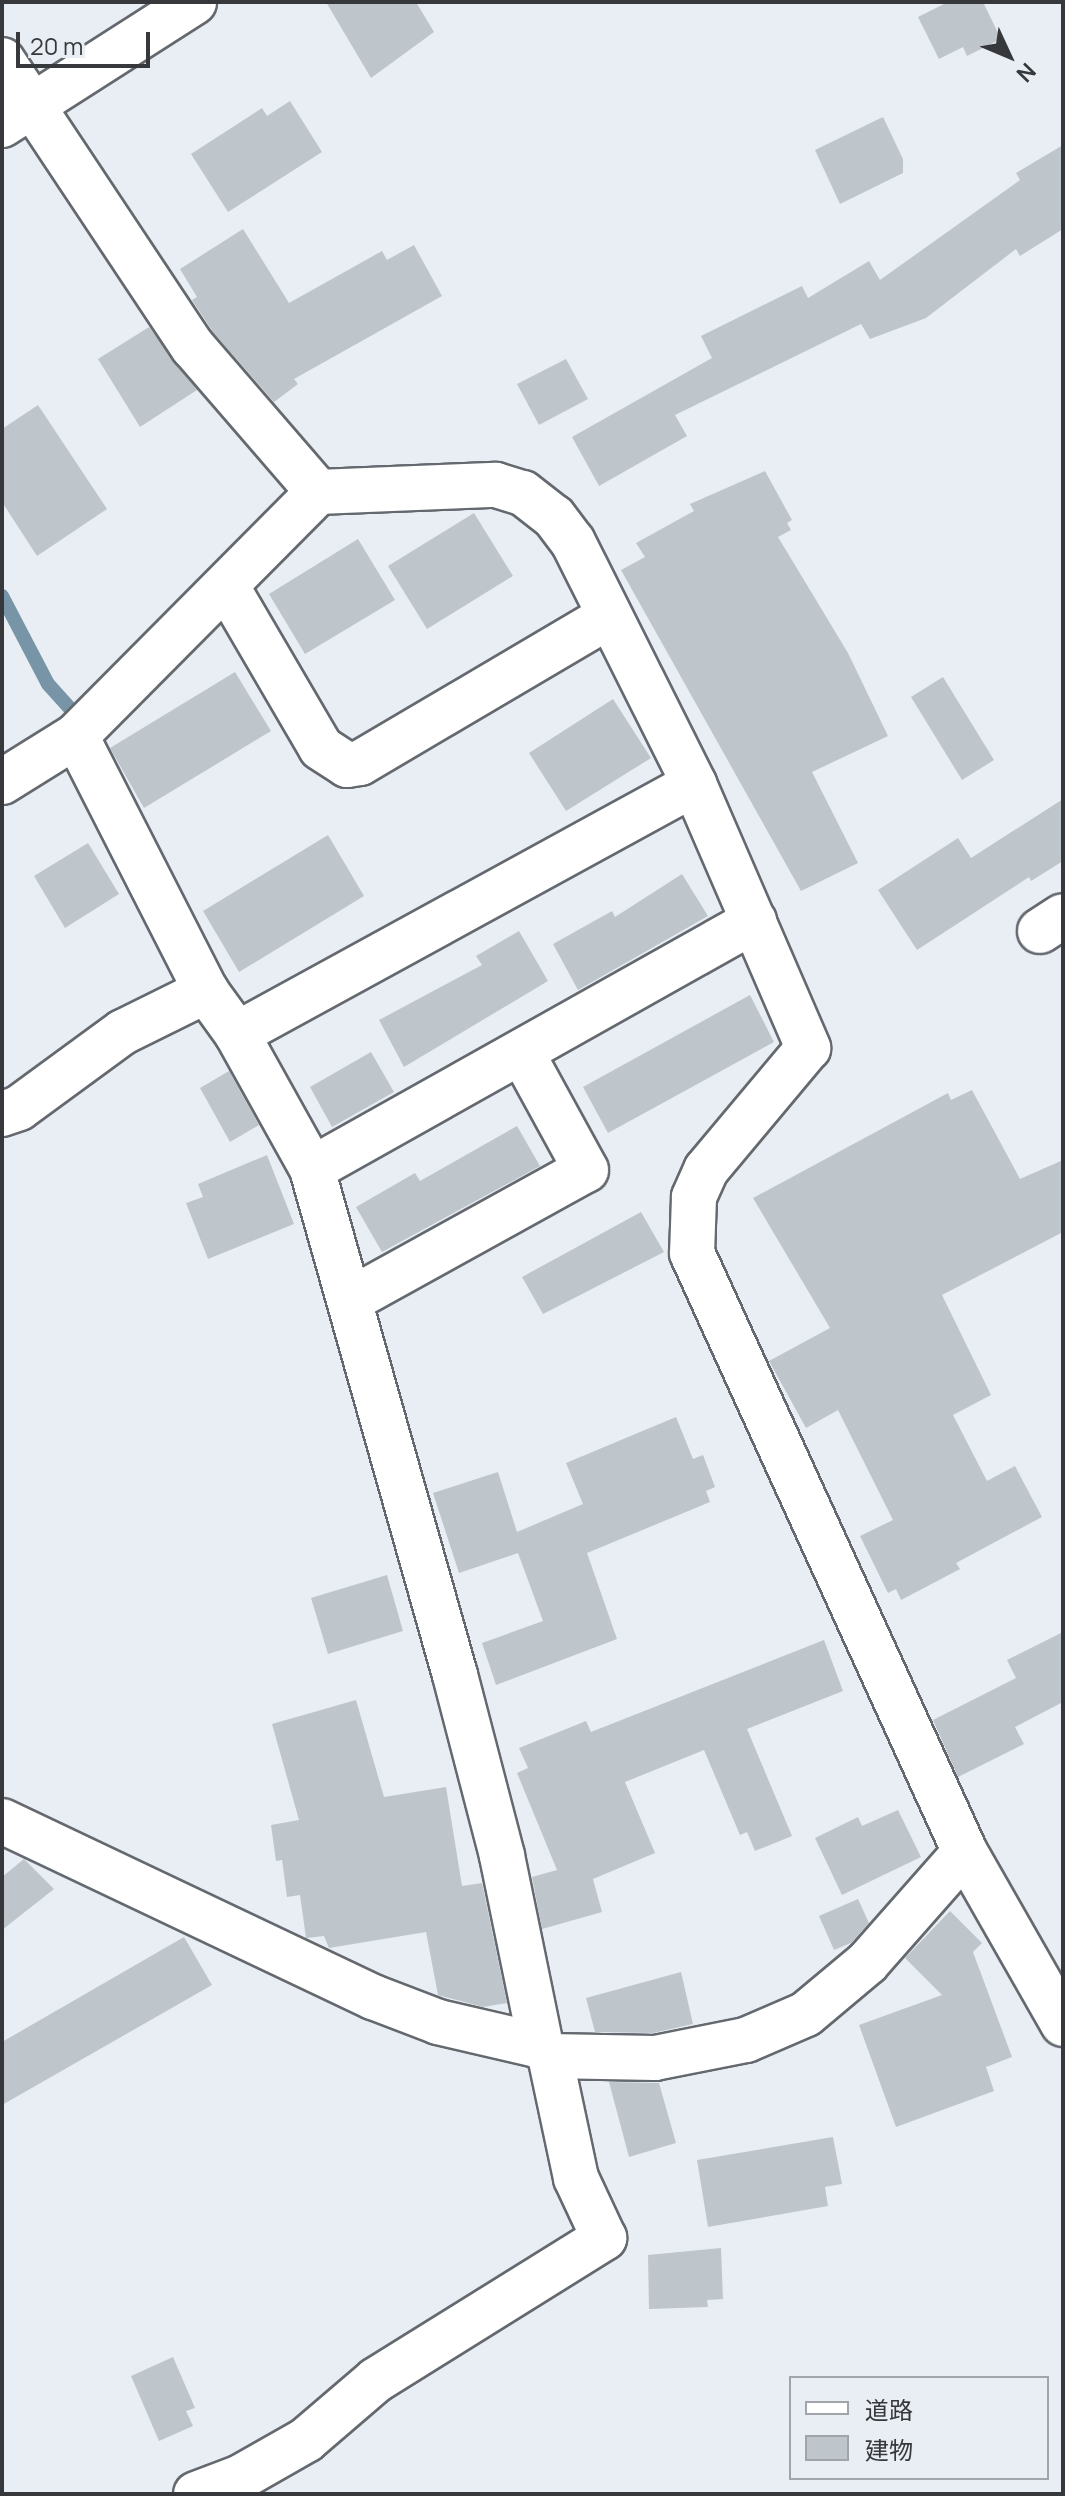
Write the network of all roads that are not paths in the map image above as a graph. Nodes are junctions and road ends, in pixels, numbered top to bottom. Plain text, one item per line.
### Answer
1 (194, 2) edge
2 (2, 60) edge
3 (18, 114) edge
4 (318, 492) junction
5 (227, 587) junction
6 (608, 617) junction
7 (76, 736) junction
8 (2, 782) edge
9 (694, 784) junction
10 (754, 921) junction
11 (206, 991) junction
12 (237, 1034) junction
13 (522, 1053) junction
14 (2, 1114) edge
15 (312, 1169) junction
16 (352, 1299) junction
17 (2, 1821) edge
18 (965, 1852) junction
19 (1063, 2024) edge
20 (546, 2051) junction
21 (196, 2494) edge

1 - 3 street
2 - 3 street
3 - 4 street
4 - 5 street
4 - 6 street
5 - 6 street
5 - 7 street
6 - 9 street
7 - 8 street
7 - 11 street
9 - 10 street
9 - 12 street
10 - 13 street
10 - 18 street
11 - 12 street
11 - 14 street
12 - 15 street
13 - 15 street
13 - 16 street
15 - 16 street
16 - 20 street
17 - 20 street
18 - 19 street
18 - 20 street
20 - 21 street

